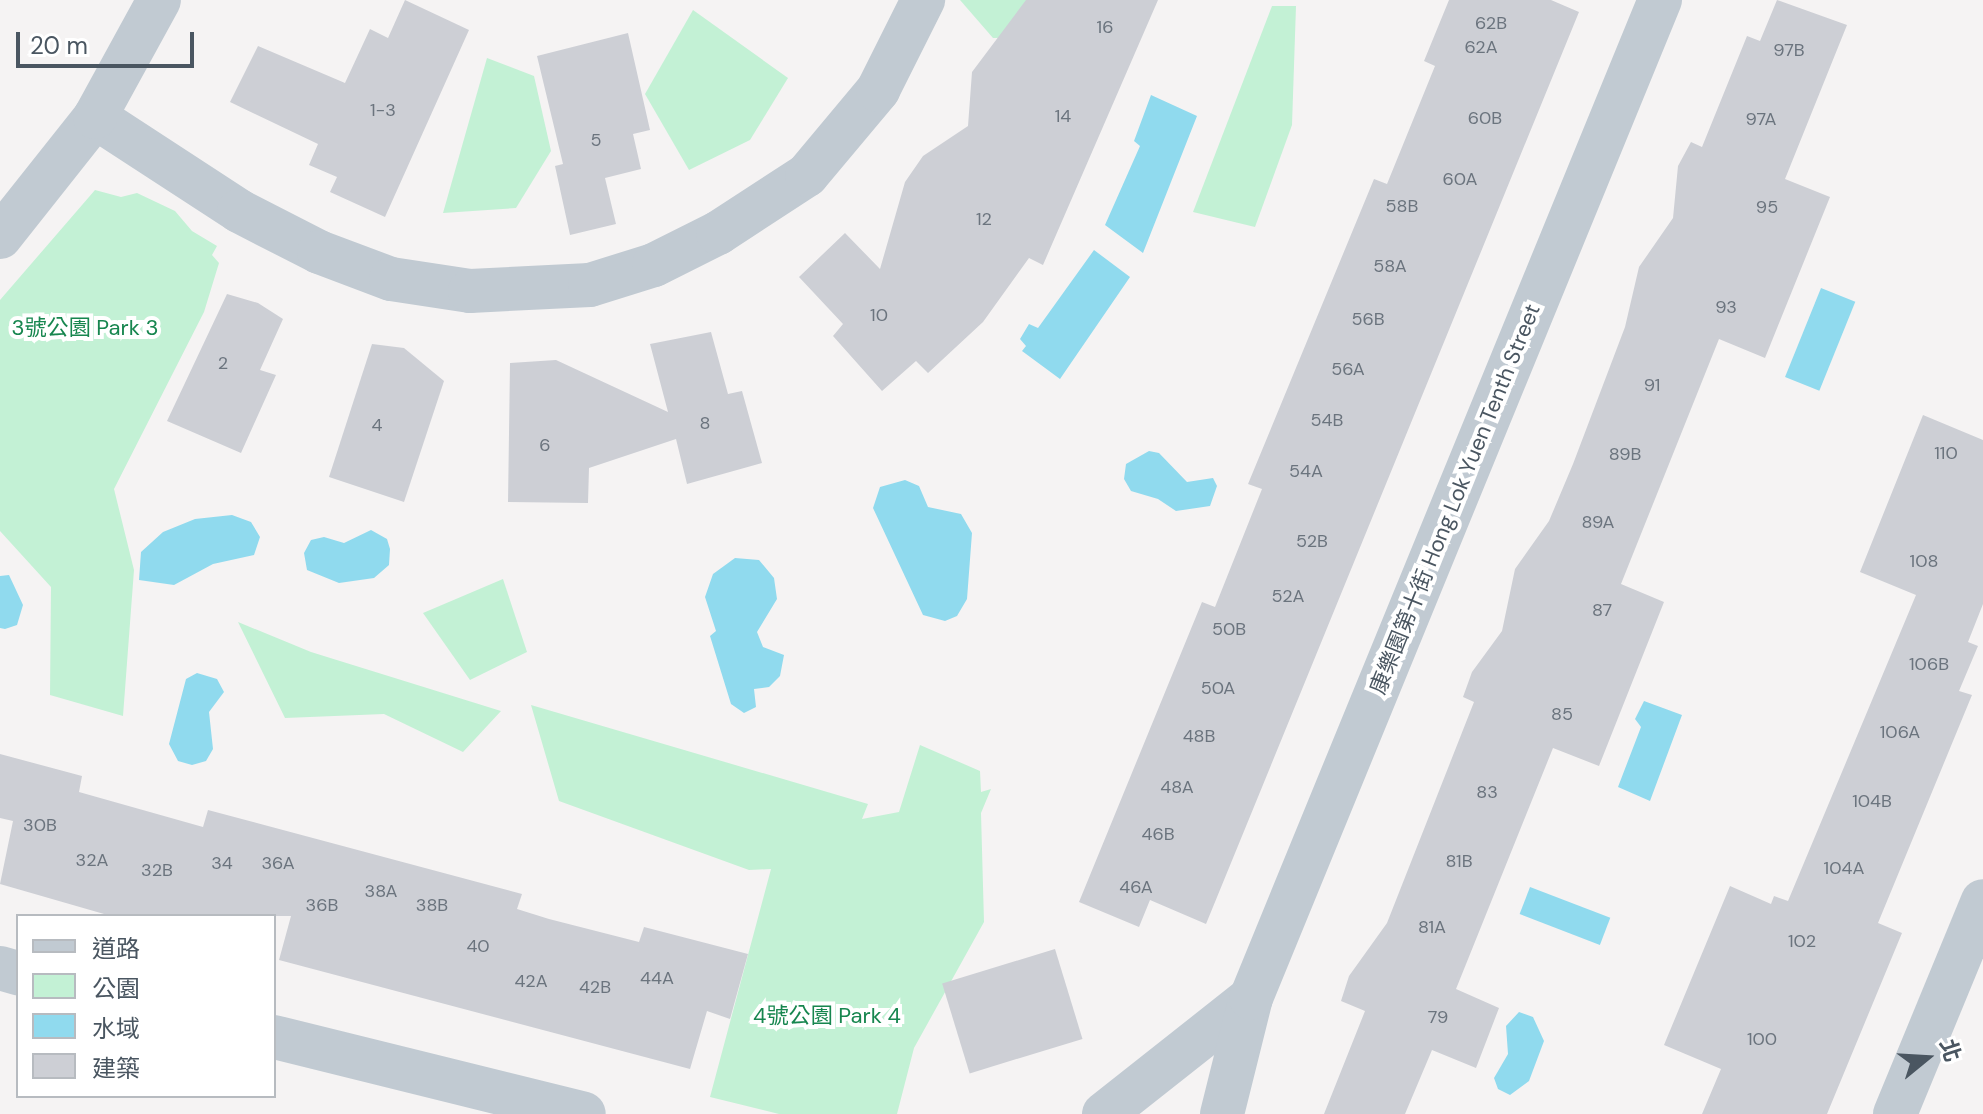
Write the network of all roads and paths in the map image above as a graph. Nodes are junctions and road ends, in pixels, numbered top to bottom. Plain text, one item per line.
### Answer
1 (159, 0) edge
2 (923, 0) edge
3 (1660, 0) edge
4 (95, 117) junction
5 (0, 237) edge
6 (1983, 901) edge
7 (1251, 998) junction
8 (276, 1037) edge
9 (584, 1114) edge
10 (1104, 1114) edge
11 (1222, 1114) edge
12 (1895, 1114) edge

1 - 4 street
2 - 4 street
3 - 7 street, 康樂園第十街 Hong Lok Yuen Tenth Street
4 - 5 street
6 - 12 street
7 - 10 street, 康樂園第十街 Hong Lok Yuen Tenth Street
7 - 11 street, 康樂園第十街 Hong Lok Yuen Tenth Street
8 - 9 street

